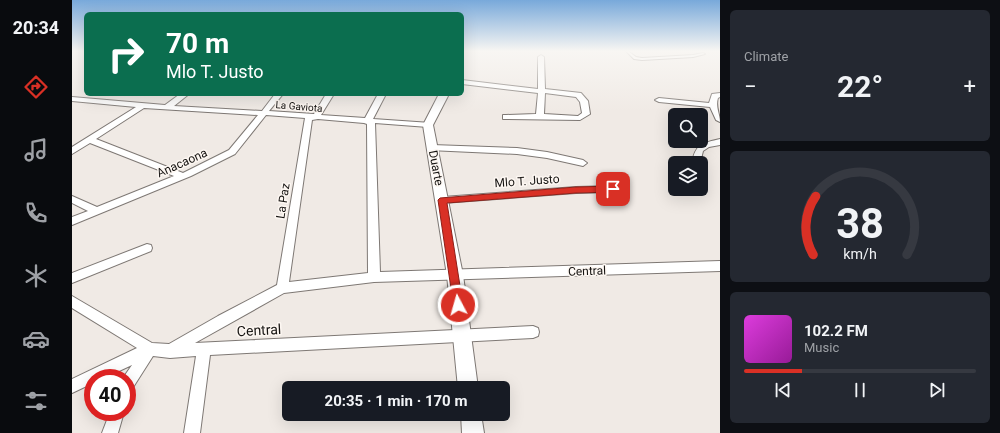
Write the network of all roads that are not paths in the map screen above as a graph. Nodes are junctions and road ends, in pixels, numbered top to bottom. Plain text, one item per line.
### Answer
1 (541, 71) edge
2 (464, 82) edge
3 (542, 91) junction
4 (720, 95) edge
5 (182, 96) edge
6 (277, 96) edge
7 (328, 96) edge
8 (381, 96) edge
9 (443, 96) edge
10 (72, 99) edge
11 (659, 100) dead end
12 (712, 105) junction
13 (143, 106) junction
14 (167, 107) junction
15 (264, 113) junction
16 (540, 116) junction
17 (506, 117) dead end
18 (312, 118) junction
19 (720, 120) edge
20 (369, 122) junction
21 (428, 125) junction
22 (90, 140) junction
23 (720, 142) edge
24 (432, 148) junction
25 (72, 151) edge
26 (697, 156) edge
27 (583, 163) dead end
28 (183, 176) junction
29 (613, 189) dead end
30 (72, 199) edge
31 (443, 200) junction
32 (97, 211) junction
33 (72, 221) edge
34 (147, 248) dead end
35 (720, 266) edge
36 (455, 275) junction
37 (374, 277) junction
38 (72, 278) edge
39 (282, 288) junction
40 (72, 302) edge
41 (533, 332) dead end
42 (461, 335) junction
43 (150, 349) junction
44 (204, 349) junction
45 (170, 351) junction
46 (136, 370) edge
47 (467, 381) edge
48 (72, 386) edge
49 (114, 421) edge
50 (472, 421) edge
51 (110, 433) edge
52 (192, 433) edge
53 (473, 433) edge

1 - 3 street
2 - 3 street
3 - 16 street
3 - 16 street
4 - 12 street
5 - 14 street
6 - 15 street, Anacaona
7 - 18 street
8 - 20 street
9 - 21 street
10 - 13 street, La Gaviota
11 - 12 street
12 - 19 street
13 - 14 street, La Gaviota
13 - 22 street
14 - 15 street, La Gaviota
15 - 18 street, La Gaviota
15 - 28 street, Anacaona
16 - 17 street
18 - 20 street, La Gaviota
18 - 39 street, La Paz
20 - 21 street, La Gaviota
20 - 37 street
21 - 24 street, Duarte
22 - 25 street
22 - 28 street
23 - 26 street
24 - 27 street
24 - 31 street, Duarte
28 - 32 street, Anacaona
29 - 31 street, Mlo T. Justo
30 - 32 street
31 - 36 street, Duarte
32 - 33 street, Anacaona
34 - 38 street
35 - 36 street, Central
36 - 37 street, Central
36 - 42 street, Duarte
37 - 39 street, Central
39 - 45 street
40 - 43 street, Central
41 - 42 street, Central
42 - 44 street, Central
42 - 47 street, Duarte
43 - 45 street, Central
43 - 46 street
43 - 48 street
44 - 45 street, Central
44 - 52 street
49 - 51 street
50 - 53 street

